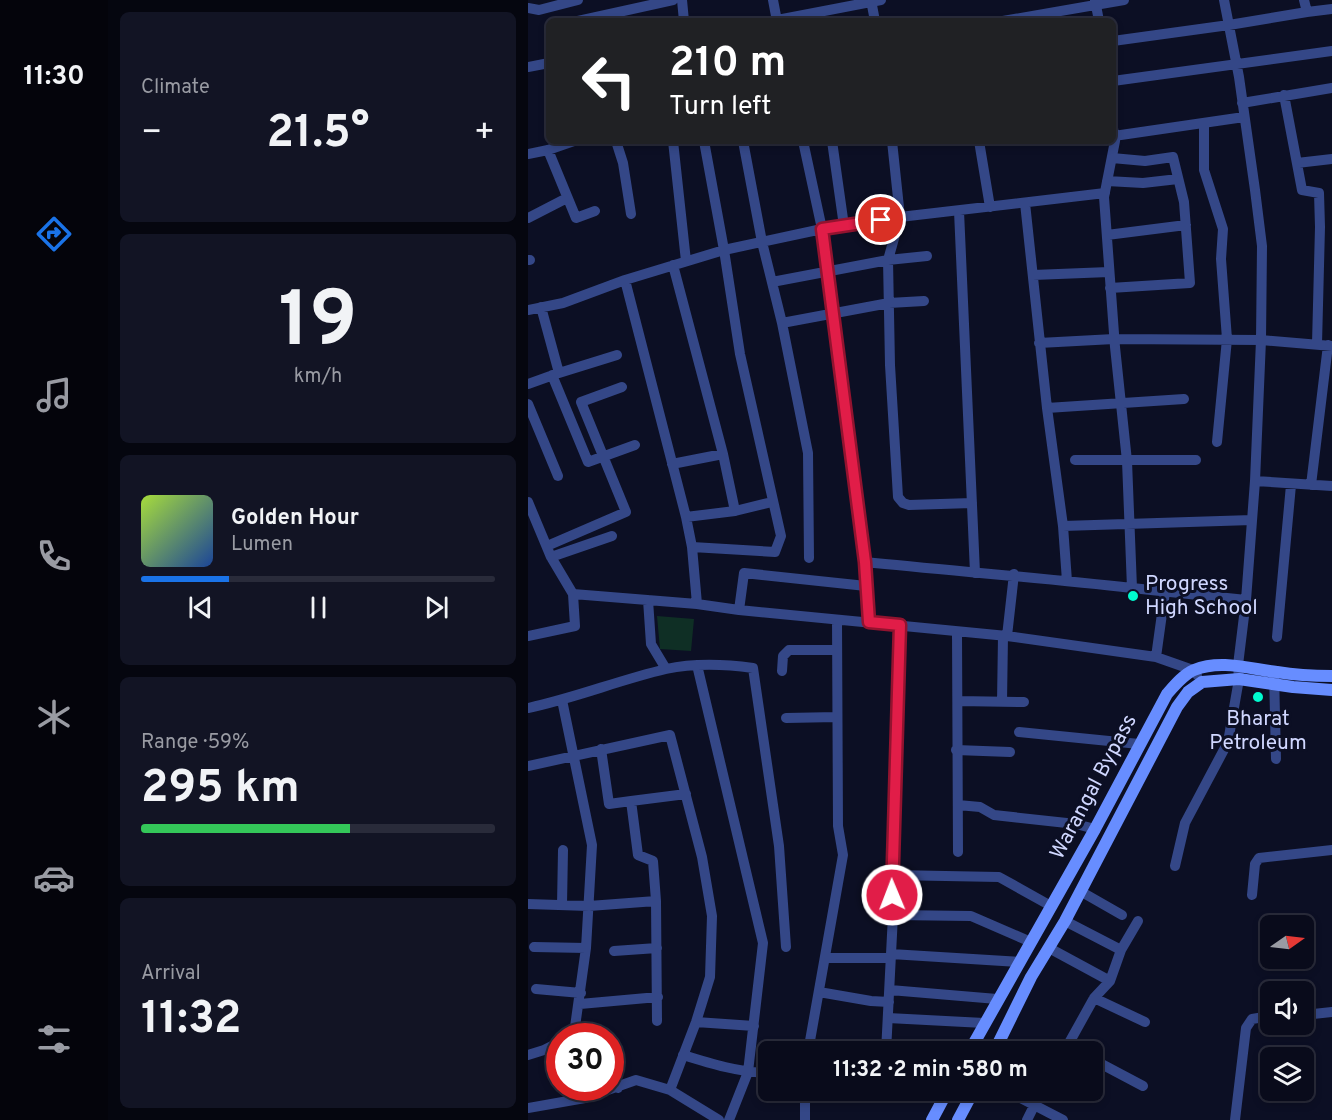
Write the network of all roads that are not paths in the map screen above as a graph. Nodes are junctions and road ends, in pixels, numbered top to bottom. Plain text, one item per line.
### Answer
1 (673, 0) edge
2 (682, 0) edge
3 (773, 0) edge
4 (1124, 0) edge
5 (1224, 0) edge
6 (1304, 0) edge
7 (571, 1) edge
8 (874, 1) edge
9 (1095, 2) edge
10 (528, 8) edge
11 (1332, 9) edge
12 (1307, 12) junction
13 (576, 18) edge
14 (591, 18) edge
15 (684, 18) edge
16 (776, 18) edge
17 (791, 18) edge
18 (874, 18) edge
19 (1018, 18) edge
20 (1098, 18) edge
21 (1229, 26) junction
22 (1116, 41) edge
23 (1332, 51) edge
24 (546, 64) edge
25 (1236, 65) junction
26 (528, 67) edge
27 (1116, 81) edge
28 (1332, 88) edge
29 (1284, 95) junction
30 (1242, 102) junction
31 (1244, 117) junction
32 (1204, 123) junction
33 (1116, 136) edge
34 (565, 144) edge
35 (617, 144) edge
36 (673, 144) edge
37 (705, 144) edge
38 (743, 144) edge
39 (804, 144) edge
40 (832, 144) edge
41 (892, 144) edge
42 (980, 144) edge
43 (1114, 144) edge
44 (548, 150) junction
45 (528, 154) edge
46 (1112, 158) junction
47 (1332, 159) edge
48 (1297, 163) junction
49 (1178, 179) junction
50 (1107, 181) junction
51 (1105, 193) junction
52 (567, 198) junction
53 (1025, 203) junction
54 (990, 207) junction
55 (595, 211) dead end
56 (959, 211) junction
57 (631, 214) dead end
58 (900, 217) junction
59 (528, 218) edge
60 (1186, 225) junction
61 (844, 226) junction
62 (1326, 227) edge
63 (822, 229) junction
64 (1107, 235) junction
65 (762, 242) junction
66 (724, 250) junction
67 (927, 256) dead end
68 (888, 260) junction
69 (686, 261) junction
70 (673, 265) junction
71 (1319, 270) junction
72 (828, 271) junction
73 (1332, 271) edge
74 (1109, 272) junction
75 (1033, 275) junction
76 (625, 280) junction
77 (772, 282) junction
78 (1110, 288) junction
79 (924, 301) dead end
80 (889, 303) junction
81 (541, 307) junction
82 (528, 310) edge
83 (833, 312) junction
84 (782, 323) junction
85 (1114, 339) junction
86 (1227, 339) junction
87 (1261, 340) junction
88 (1040, 343) junction
89 (1326, 345) edge
90 (617, 355) dead end
91 (555, 374) junction
92 (528, 384) edge
93 (622, 387) dead end
94 (1184, 399) dead end
95 (528, 404) edge
96 (1120, 405) junction
97 (1047, 408) junction
98 (1217, 442) dead end
99 (634, 445) dead end
100 (723, 454) junction
101 (603, 456) junction
102 (1075, 460) dead end
103 (1196, 460) dead end
104 (1127, 461) junction
105 (672, 464) junction
106 (558, 476) dead end
107 (1255, 481) junction
108 (1291, 484) junction
109 (1311, 485) junction
110 (1332, 486) edge
111 (528, 502) edge
112 (772, 502) junction
113 (972, 503) junction
114 (735, 511) junction
115 (531, 516) edge
116 (686, 517) junction
117 (1252, 520) junction
118 (1130, 523) junction
119 (1063, 526) junction
120 (612, 536) dead end
121 (547, 546) junction
122 (692, 547) junction
123 (551, 557) junction
124 (809, 558) dead end
125 (865, 562) junction
126 (975, 573) junction
127 (1014, 574) junction
128 (1067, 581) junction
129 (866, 586) junction
130 (1132, 588) junction
131 (1166, 592) junction
132 (573, 594) junction
133 (648, 600) junction
134 (1246, 600) junction
135 (697, 604) junction
136 (739, 610) junction
137 (837, 620) junction
138 (869, 622) junction
139 (900, 625) junction
140 (957, 632) junction
141 (528, 636) edge
142 (1005, 636) junction
143 (1277, 637) dead end
144 (837, 650) junction
145 (1156, 657) junction
146 (697, 665) junction
147 (1238, 665) junction
148 (666, 669) junction
149 (1193, 670) junction
150 (782, 671) dead end
151 (1274, 672) junction
152 (1332, 676) edge
153 (1239, 679) junction
154 (1202, 682) junction
155 (1274, 685) junction
156 (1332, 690) edge
157 (562, 700) junction
158 (958, 701) junction
159 (1002, 702) junction
160 (1024, 702) dead end
161 (528, 708) edge
162 (837, 717) junction
163 (786, 718) dead end
164 (1019, 732) dead end
165 (1139, 744) junction
166 (601, 749) junction
167 (956, 750) junction
168 (1010, 752) dead end
169 (572, 755) junction
170 (1276, 759) dead end
171 (528, 766) edge
172 (686, 794) junction
173 (631, 801) junction
174 (958, 805) junction
175 (1095, 828) junction
176 (563, 850) dead end
177 (1332, 850) edge
178 (958, 852) dead end
179 (1175, 866) dead end
180 (892, 875) junction
181 (1080, 891) junction
182 (1252, 895) dead end
183 (656, 901) junction
184 (528, 904) edge
185 (562, 905) junction
186 (589, 906) junction
187 (1052, 906) junction
188 (893, 915) junction
189 (1122, 915) dead end
190 (1065, 921) junction
191 (1138, 921) dead end
192 (1031, 942) junction
193 (534, 947) dead end
194 (786, 947) dead end
195 (586, 948) junction
196 (657, 948) junction
197 (1049, 948) junction
198 (1120, 950) junction
199 (614, 951) dead end
200 (891, 956) junction
201 (825, 958) junction
202 (1020, 962) junction
203 (1110, 981) junction
204 (537, 989) dead end
205 (890, 990) junction
206 (819, 992) junction
207 (658, 997) junction
208 (580, 998) junction
209 (1095, 998) junction
210 (997, 999) junction
211 (889, 1002) junction
212 (1332, 1012) edge
213 (1314, 1014) edge
214 (888, 1018) junction
215 (1260, 1018) edge
216 (657, 1021) dead end
217 (696, 1022) junction
218 (1145, 1022) dead end
219 (576, 1023) edge
220 (984, 1023) junction
221 (754, 1026) junction
222 (810, 1041) edge
223 (887, 1041) edge
224 (975, 1041) edge
225 (999, 1041) edge
226 (1074, 1041) edge
227 (546, 1049) edge
228 (528, 1055) edge
229 (683, 1055) junction
230 (1103, 1065) edge
231 (748, 1072) junction
232 (758, 1072) edge
233 (624, 1085) edge
234 (1143, 1086) dead end
235 (670, 1090) junction
236 (552, 1101) edge
237 (805, 1101) edge
238 (942, 1101) edge
239 (968, 1101) edge
240 (1026, 1101) edge
241 (1035, 1101) edge
242 (1033, 1105) junction
243 (528, 1108) edge
244 (719, 1120) edge
245 (729, 1120) edge
246 (805, 1120) edge
247 (932, 1120) edge
248 (958, 1120) edge
249 (1027, 1120) edge
250 (1063, 1120) edge
251 (1235, 1120) edge

1 - 14 street
2 - 15 street
3 - 16 street
4 - 9 street
5 - 21 street
6 - 12 street
7 - 10 street
7 - 13 street
8 - 17 street
8 - 18 street
9 - 19 street
9 - 20 street
11 - 12 street
12 - 21 street
21 - 22 street
21 - 25 street
23 - 25 street
24 - 26 street
25 - 27 street
25 - 30 street
28 - 29 street
29 - 30 street
29 - 48 street
30 - 31 street
31 - 32 street
31 - 87 street
32 - 33 street
32 - 86 street
34 - 44 street
35 - 57 street
36 - 69 street
37 - 66 street
38 - 65 street
39 - 63 street
40 - 61 street
41 - 58 street
42 - 54 street
43 - 46 street
44 - 45 street
44 - 52 street
46 - 49 street
46 - 50 street
47 - 48 street
48 - 62 street
49 - 50 street
49 - 60 street
50 - 51 street
51 - 53 street
51 - 64 street
52 - 55 street
52 - 59 street
53 - 54 street
53 - 75 street
54 - 56 street
56 - 58 street
56 - 113 street
58 - 61 street
58 - 68 street
60 - 64 street
60 - 78 street
61 - 63 street
62 - 71 street
63 - 65 street
63 - 72 street
64 - 74 street
65 - 66 street
65 - 77 street
66 - 69 street
66 - 112 street
67 - 68 street
68 - 72 street
68 - 80 street
69 - 70 street
70 - 76 street
70 - 100 street
71 - 73 street
71 - 89 street
72 - 77 street
72 - 83 street
74 - 75 street
74 - 78 street
75 - 88 street
76 - 81 street
76 - 105 street
77 - 84 street
78 - 85 street
79 - 80 street
80 - 83 street
80 - 113 street
81 - 82 street
81 - 91 street
83 - 84 street
83 - 125 street
84 - 124 street
85 - 86 street
85 - 88 street
85 - 96 street
86 - 87 street
86 - 98 street
87 - 89 street
87 - 107 street
88 - 97 street
89 - 109 street
90 - 91 street
91 - 92 street
91 - 101 street
93 - 101 street
94 - 96 street
95 - 106 street
96 - 97 street
96 - 104 street
97 - 119 street
99 - 101 street
100 - 105 street
100 - 114 street
101 - 121 street
102 - 104 street
103 - 104 street
104 - 118 street
105 - 116 street
107 - 108 street
107 - 117 street
108 - 109 street
108 - 143 street
109 - 110 street
111 - 115 street
112 - 114 street
112 - 122 street
113 - 126 street
114 - 116 street
115 - 121 street
116 - 122 street
117 - 118 street
117 - 134 street
118 - 119 street
118 - 130 street
119 - 128 street
120 - 123 street
121 - 123 street
122 - 135 street
123 - 132 street
125 - 126 street
125 - 129 street
126 - 127 street
127 - 128 street
127 - 142 street
128 - 130 street
129 - 136 street
129 - 138 street
130 - 131 street
131 - 134 street
131 - 145 street
132 - 133 street
132 - 141 street
133 - 135 street
133 - 148 street
134 - 147 street
135 - 136 street
136 - 137 street
137 - 138 street
137 - 144 street
138 - 139 street
139 - 140 street
139 - 180 street
140 - 142 street
140 - 158 street
142 - 145 street
142 - 159 street
144 - 150 street
144 - 162 street
145 - 149 street
146 - 148 street
146 - 194 street
146 - 221 street
147 - 149 main road
147 - 151 main road
147 - 153 street
148 - 157 street
149 - 154 street
149 - 165 main road, Warangal Bypass
151 - 152 main road
151 - 155 street
153 - 154 main road
153 - 155 main road
153 - 179 street
154 - 181 main road
155 - 156 main road
155 - 170 street
157 - 161 street
157 - 169 street
158 - 159 street
158 - 167 street
159 - 160 street
162 - 163 street
162 - 201 street
164 - 165 street
165 - 175 main road, Warangal Bypass
166 - 169 street
166 - 172 street
166 - 173 street
167 - 168 street
167 - 174 street
169 - 171 street
169 - 186 street
172 - 173 street
172 - 217 street
173 - 183 street
174 - 175 street
174 - 178 street
175 - 187 main road, Warangal Bypass
176 - 185 street
177 - 182 street
180 - 187 street
180 - 188 street
181 - 189 street
181 - 190 main road
183 - 186 street
183 - 196 street
184 - 185 street
185 - 186 street
186 - 195 street
187 - 192 main road, Warangal Bypass
188 - 192 street
188 - 200 street
190 - 197 main road
190 - 198 street
191 - 198 street
192 - 202 main road, Warangal Bypass
193 - 195 street
195 - 208 street
196 - 199 street
196 - 207 street
197 - 203 street
197 - 225 main road
198 - 203 street
200 - 201 street
200 - 202 street
200 - 205 street
201 - 206 street
202 - 210 main road, Warangal Bypass
203 - 209 street
204 - 208 street
205 - 210 street
205 - 211 street
206 - 211 street
206 - 222 street
207 - 208 street
207 - 216 street
208 - 219 street
209 - 218 street
209 - 226 street
210 - 220 main road, Warangal Bypass
211 - 214 street
212 - 213 street
214 - 220 street
214 - 223 street
215 - 251 street
217 - 221 street
217 - 229 street
220 - 224 main road, Warangal Bypass
221 - 231 street
227 - 228 street
229 - 231 street
229 - 235 street
230 - 234 street
231 - 232 street
231 - 245 street
233 - 235 street
235 - 244 street
236 - 243 street
237 - 246 street
238 - 247 main road
239 - 248 main road
240 - 242 street
241 - 242 street
242 - 249 street
242 - 250 street

